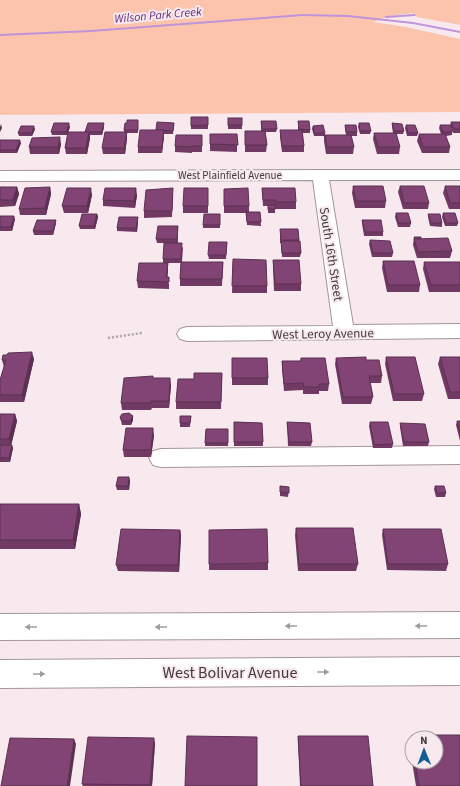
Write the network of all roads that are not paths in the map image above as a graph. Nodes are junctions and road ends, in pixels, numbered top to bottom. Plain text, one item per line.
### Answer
1 (320, 175) junction
2 (460, 175) edge
3 (0, 176) edge
4 (460, 331) edge
5 (344, 332) junction
6 (187, 334) dead end
7 (460, 454) edge
8 (161, 458) dead end
9 (460, 625) edge
10 (0, 627) edge
11 (460, 671) edge
12 (0, 674) edge

1 - 2 street, West Plainfield Avenue
1 - 3 street, West Plainfield Avenue
1 - 5 street, South 16th Street
4 - 5 street, West Leroy Avenue
5 - 6 street, West Leroy Avenue
7 - 8 street
9 -> 10 street
12 -> 11 street, West Bolivar Avenue

